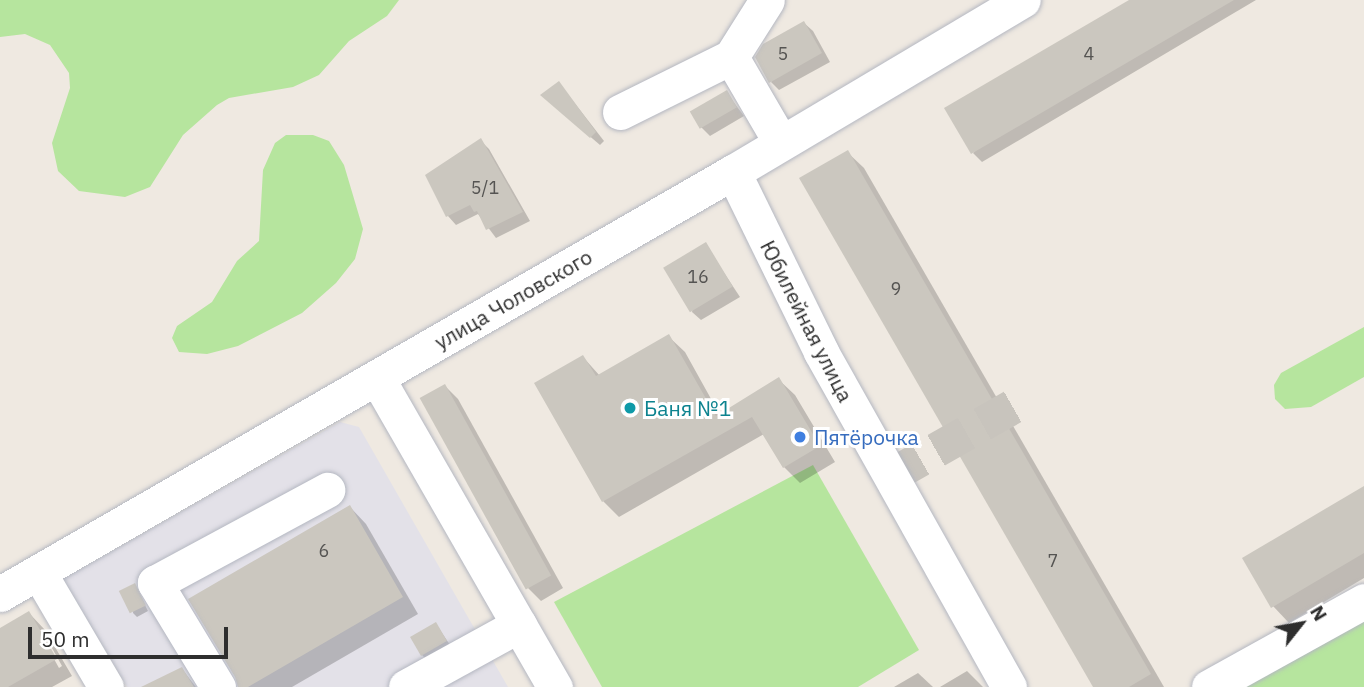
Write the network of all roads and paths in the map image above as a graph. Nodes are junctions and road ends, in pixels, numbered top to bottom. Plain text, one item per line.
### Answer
1 (767, 0) edge
2 (1023, 0) edge
3 (731, 57) junction
4 (620, 112) dead end
5 (782, 143) junction
6 (733, 172) junction
7 (377, 378) junction
8 (327, 490) dead end
9 (39, 573) junction
10 (0, 594) edge
11 (1364, 601) edge
12 (519, 625) junction
13 (102, 685) edge
14 (218, 687) edge
15 (406, 687) edge
16 (555, 687) edge
17 (1009, 687) edge
18 (1209, 687) edge

1 - 3 street
2 - 5 street, улица Чоловского
3 - 4 street
3 - 5 street
5 - 6 street, улица Чоловского
6 - 7 street, улица Чоловского
6 - 17 street, Юбилейная улица
7 - 9 street, улица Чоловского
7 - 12 street
8 - 14 street
9 - 10 street, улица Чоловского
9 - 13 street
11 - 18 street
12 - 15 street
12 - 16 street

